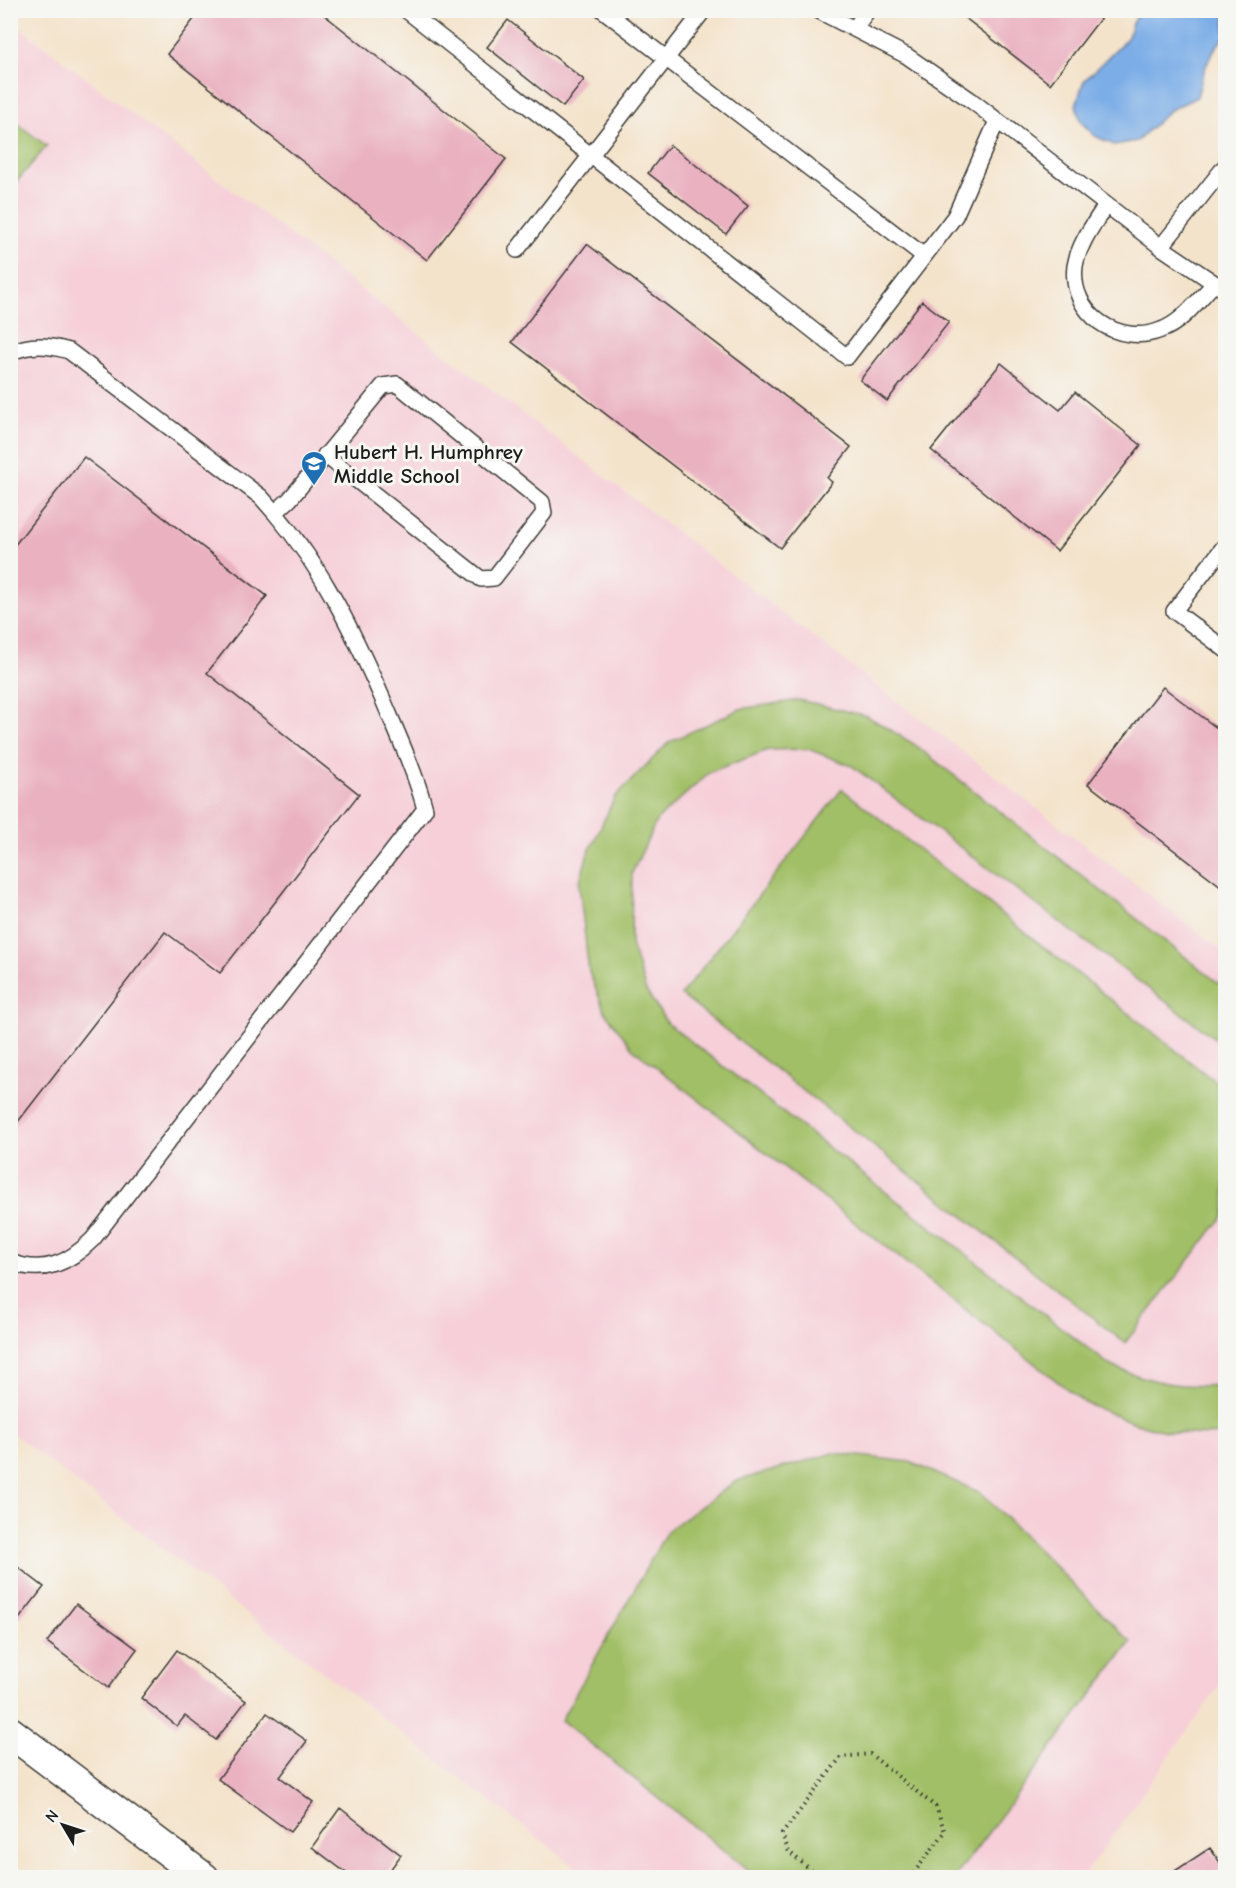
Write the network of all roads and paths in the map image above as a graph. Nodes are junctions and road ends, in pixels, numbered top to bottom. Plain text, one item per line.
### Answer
1 (406, 10) edge
2 (603, 10) edge
3 (704, 10) edge
4 (817, 10) edge
5 (868, 10) edge
6 (854, 29) junction
7 (666, 59) junction
8 (997, 121) junction
9 (591, 156) junction
10 (1226, 165) edge
11 (1106, 205) junction
12 (1161, 247) junction
13 (517, 250) dead end
14 (924, 256) junction
15 (1219, 288) edge
16 (10, 353) edge
17 (325, 455) junction
18 (275, 513) junction
19 (1226, 544) edge
20 (1226, 650) edge
21 (10, 1262) edge
22 (10, 1732) edge
23 (204, 1878) edge
24 (822, 1878) edge
25 (910, 1878) edge

1 - 9 lane
2 - 7 lane
3 - 7 lane
4 - 6 lane
5 - 6 lane
6 - 8 lane
7 - 9 lane
7 - 14 lane
8 - 11 lane
8 - 14 lane
9 - 13 lane
9 - 14 lane
10 - 12 lane
11 - 12 lane
11 - 15 lane
12 - 15 lane
16 - 18 lane
17 - 17 lane
17 - 18 lane
18 - 21 lane
19 - 20 lane
22 - 23 street
24 - 25 path

